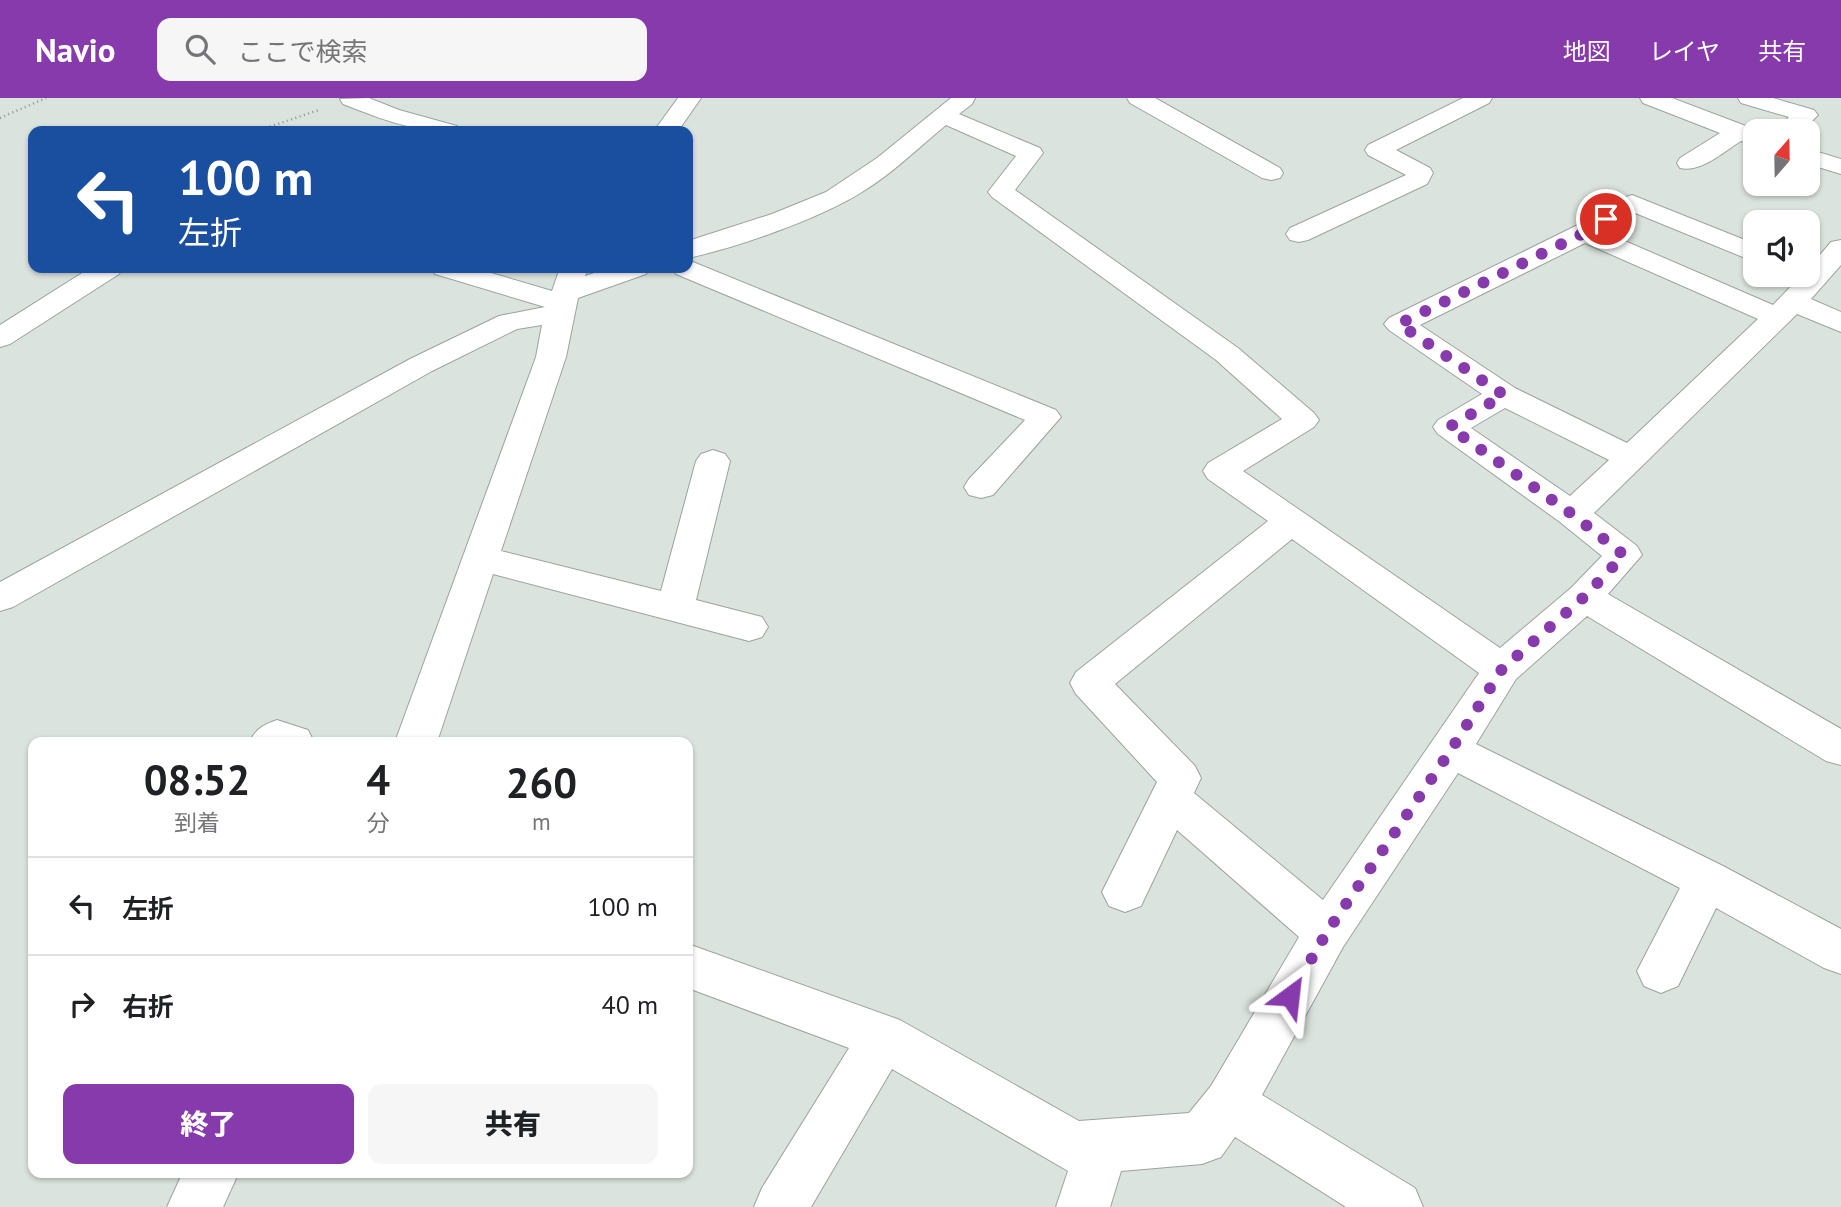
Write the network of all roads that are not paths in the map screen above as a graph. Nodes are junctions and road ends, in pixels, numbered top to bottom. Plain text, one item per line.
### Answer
1 (690, 98) edge
2 (1138, 98) edge
3 (1481, 98) edge
4 (1651, 98) edge
5 (1751, 98) edge
6 (351, 99) edge
7 (954, 106) edge
8 (1802, 119) edge
9 (431, 126) edge
10 (670, 126) edge
11 (1743, 133) edge
12 (1743, 137) edge
13 (1820, 160) edge
14 (1689, 163) dead end
15 (1841, 167) edge
16 (1271, 173) dead end
17 (1632, 203) dead end
18 (1299, 234) dead end
19 (693, 248) edge
20 (1841, 248) edge
21 (1743, 249) edge
22 (1820, 267) edge
23 (693, 271) edge
24 (101, 273) edge
25 (468, 273) edge
26 (623, 273) edge
27 (1802, 287) edge
28 (566, 294) edge
29 (1785, 310) junction
30 (1841, 323) edge
31 (0, 338) edge
32 (1504, 395) junction
33 (1631, 458) junction
34 (713, 461) dead end
35 (981, 487) dead end
36 (1572, 514) junction
37 (1291, 521) junction
38 (480, 558) junction
39 (1584, 597) junction
40 (0, 598) edge
41 (675, 608) junction
42 (749, 627) dead end
43 (1502, 669) junction
44 (418, 737) edge
45 (1841, 749) edge
46 (1451, 750) junction
47 (1170, 798) junction
48 (1707, 880) junction
49 (1125, 892) dead end
50 (1327, 932) junction
51 (1841, 953) edge
52 (693, 968) edge
53 (1661, 971) dead end
54 (883, 1037) junction
55 (1229, 1104) junction
56 (1103, 1145) junction
57 (210, 1178) edge
58 (194, 1207) edge
59 (782, 1207) edge
60 (1083, 1207) edge
61 (1396, 1207) edge

1 - 10 street
2 - 16 street
3 - 18 street
4 - 11 street
5 - 8 street
6 - 9 street
7 - 19 street
7 - 37 street
12 - 14 street
13 - 15 street
17 - 21 street
20 - 22 street
23 - 35 street
24 - 31 street
25 - 28 street
26 - 28 street
27 - 29 street
28 - 38 street
28 - 40 street
29 - 30 street
29 - 32 street
29 - 33 street
32 - 33 street
32 - 36 street
33 - 36 street
34 - 41 street
36 - 39 street
37 - 43 street
37 - 47 street
38 - 41 street
38 - 44 street
39 - 43 street
39 - 45 street
41 - 42 street
43 - 46 street
46 - 48 street
46 - 50 street
47 - 49 street
47 - 50 street
48 - 51 street
48 - 53 street
50 - 55 street
52 - 54 street
54 - 56 street
54 - 59 street
55 - 56 street
55 - 61 street
56 - 60 street
57 - 58 street

